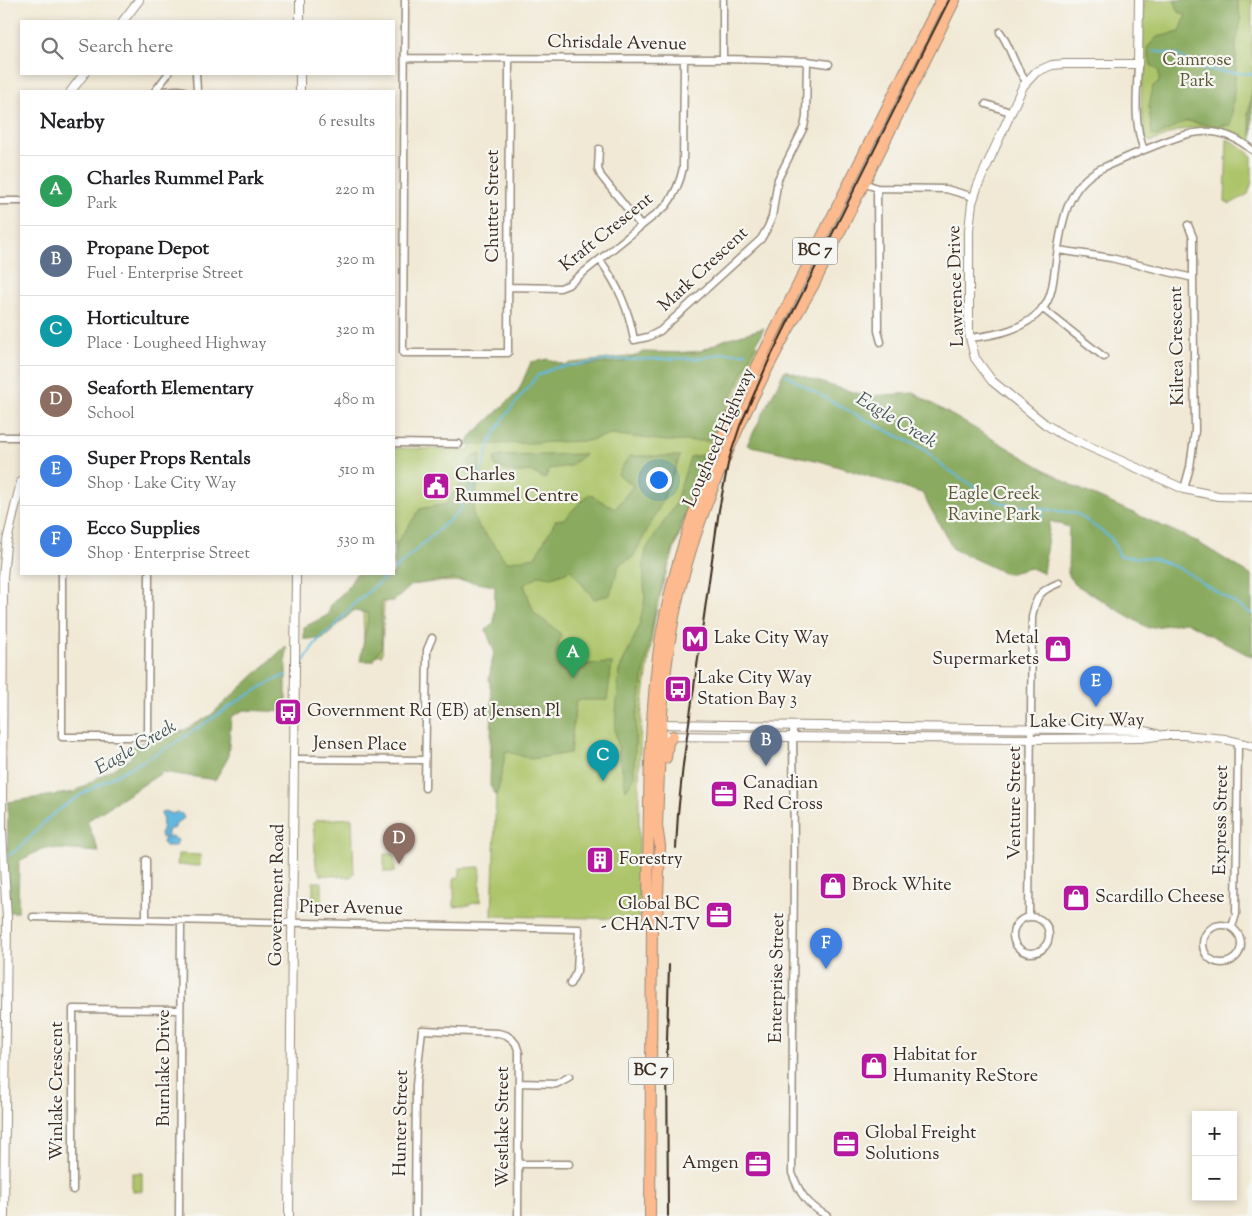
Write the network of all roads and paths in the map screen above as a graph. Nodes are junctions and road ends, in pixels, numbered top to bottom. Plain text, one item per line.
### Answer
1 (139, 0) edge
2 (300, 0) edge
3 (405, 0) edge
4 (723, 0) edge
5 (941, 0) edge
6 (955, 0) edge
7 (1139, 0) edge
8 (124, 20) edge
9 (300, 20) edge
10 (1000, 32) dead end
11 (405, 58) junction
12 (509, 59) junction
13 (723, 59) junction
14 (684, 60) junction
15 (807, 61) junction
16 (829, 64) dead end
17 (1138, 64) junction
18 (83, 75) edge
19 (167, 75) edge
20 (196, 75) edge
21 (300, 75) edge
22 (1026, 82) junction
23 (72, 90) edge
24 (156, 90) edge
25 (197, 90) edge
26 (300, 90) edge
27 (986, 104) dead end
28 (1010, 112) junction
29 (599, 149) dead end
30 (1144, 150) junction
31 (1252, 150) edge
32 (864, 183) junction
33 (878, 188) junction
34 (974, 197) junction
35 (0, 201) edge
36 (20, 201) edge
37 (1188, 225) dead end
38 (641, 226) junction
39 (1058, 250) junction
40 (600, 260) junction
41 (1193, 278) junction
42 (508, 288) junction
43 (1042, 308) junction
44 (970, 338) junction
45 (881, 342) dead end
46 (1104, 356) dead end
47 (0, 437) edge
48 (20, 437) edge
49 (395, 443) edge
50 (459, 444) dead end
51 (20, 486) edge
52 (1184, 489) junction
53 (1252, 497) edge
54 (62, 575) edge
55 (149, 575) edge
56 (296, 575) edge
57 (1059, 583) dead end
58 (432, 638) dead end
59 (656, 724) junction
60 (793, 726) junction
61 (1031, 728) junction
62 (650, 735) junction
63 (1164, 735) junction
64 (661, 736) junction
65 (673, 736) junction
66 (794, 737) junction
67 (1031, 738) junction
68 (1238, 742) junction
69 (1252, 746) edge
70 (1, 759) edge
71 (295, 759) junction
72 (425, 760) junction
73 (425, 788) dead end
74 (660, 846) junction
75 (146, 860) dead end
76 (33, 917) dead end
77 (1029, 917) junction
78 (3, 919) edge
79 (146, 919) junction
80 (181, 921) junction
81 (293, 923) junction
82 (652, 926) junction
83 (1232, 927) junction
84 (570, 984) dead end
85 (180, 1010) junction
86 (422, 1030) joint
87 (569, 1077) dead end
88 (519, 1083) junction
89 (518, 1164) junction
90 (569, 1164) dead end
91 (73, 1190) dead end
92 (4, 1216) edge
93 (179, 1216) edge
94 (289, 1216) edge
95 (415, 1216) edge
96 (518, 1216) edge
97 (650, 1216) edge
98 (827, 1216) edge

1 - 8 street
2 - 9 street
3 - 11 street
4 - 13 street
5 - 59 main road, Lougheed Highway / BC 7
6 - 32 main road, Lougheed Highway / BC 7
7 - 17 street
10 - 22 street
11 - 12 street, Chrisdale Avenue
11 - 42 street, Chutter Street
12 - 14 street, Chrisdale Avenue
12 - 42 street, Chutter Street
13 - 14 street, Chrisdale Avenue
13 - 15 street, Chrisdale Avenue
14 - 38 street, Kraft Crescent
15 - 16 street, Chrisdale Avenue
15 - 40 street, Mark Crescent
17 - 22 street, Lawrence Drive
17 - 30 street
18 - 23 street
19 - 24 street
20 - 25 street
21 - 26 street
22 - 28 street, Lawrence Drive
27 - 28 street
28 - 34 street, Lawrence Drive
29 - 38 street
30 - 31 street
30 - 39 street
32 - 33 street
32 - 59 main road, Lougheed Highway / BC 7
33 - 34 street
33 - 45 street
34 - 44 street, Lawrence Drive
35 - 36 street
37 - 41 street
38 - 40 street, Kraft Crescent
39 - 41 street, Kilrea Crescent
39 - 43 street
40 - 42 street, Kraft Crescent
41 - 52 street, Kilrea Crescent
43 - 44 street
43 - 46 street
44 - 52 street, Lawrence Drive
47 - 48 street
49 - 50 street
51 - 70 street
52 - 53 street, Lawrence Drive
54 - 55 street
56 - 71 street, Government Road
57 - 61 street, Venture Street
58 - 72 street, Jensen Place
59 - 60 street, Lake City Way
59 - 62 main road, Lougheed Highway / BC 7
59 - 64 main road, Lougheed Highway / BC 7
60 - 61 street, Lake City Way
60 - 66 street, Enterprise Street
61 - 63 street, Lake City Way
61 - 67 street, Venture Street
62 - 64 street, Lake City Way
62 - 82 main road, Lougheed Highway / BC 7
63 - 67 street, Lake City Way
63 - 68 street, Lake City Way
64 - 65 street, Lake City Way
64 - 74 main road, Lougheed Highway / BC 7
65 - 66 street, Lake City Way
65 - 74 main road
66 - 67 street, Lake City Way
66 - 98 street, Enterprise Street
67 - 77 street, Venture Street
68 - 69 street, Lake City Way
68 - 83 street, Express Street
70 - 78 street
71 - 72 street, Jensen Place
71 - 81 street, Government Road
72 - 73 street, Jensen Place
74 - 82 main road, Lougheed Highway / BC 7
75 - 79 street
76 - 79 street, Piper Avenue
77 - 77 street
78 - 92 street
79 - 80 street, Piper Avenue
80 - 81 street, Piper Avenue
80 - 85 street, Burnlake Drive
81 - 84 street, Piper Avenue
81 - 94 street, Government Road
82 - 97 main road, Lougheed Highway / BC 7
83 - 83 street, Express Street
85 - 91 street, Winlake Crescent
85 - 93 street, Burnlake Drive
86 - 88 street, Westlake Street
86 - 95 street, Hunter Street
87 - 88 street
88 - 89 street, Westlake Street
89 - 90 street
89 - 96 street, Westlake Street

